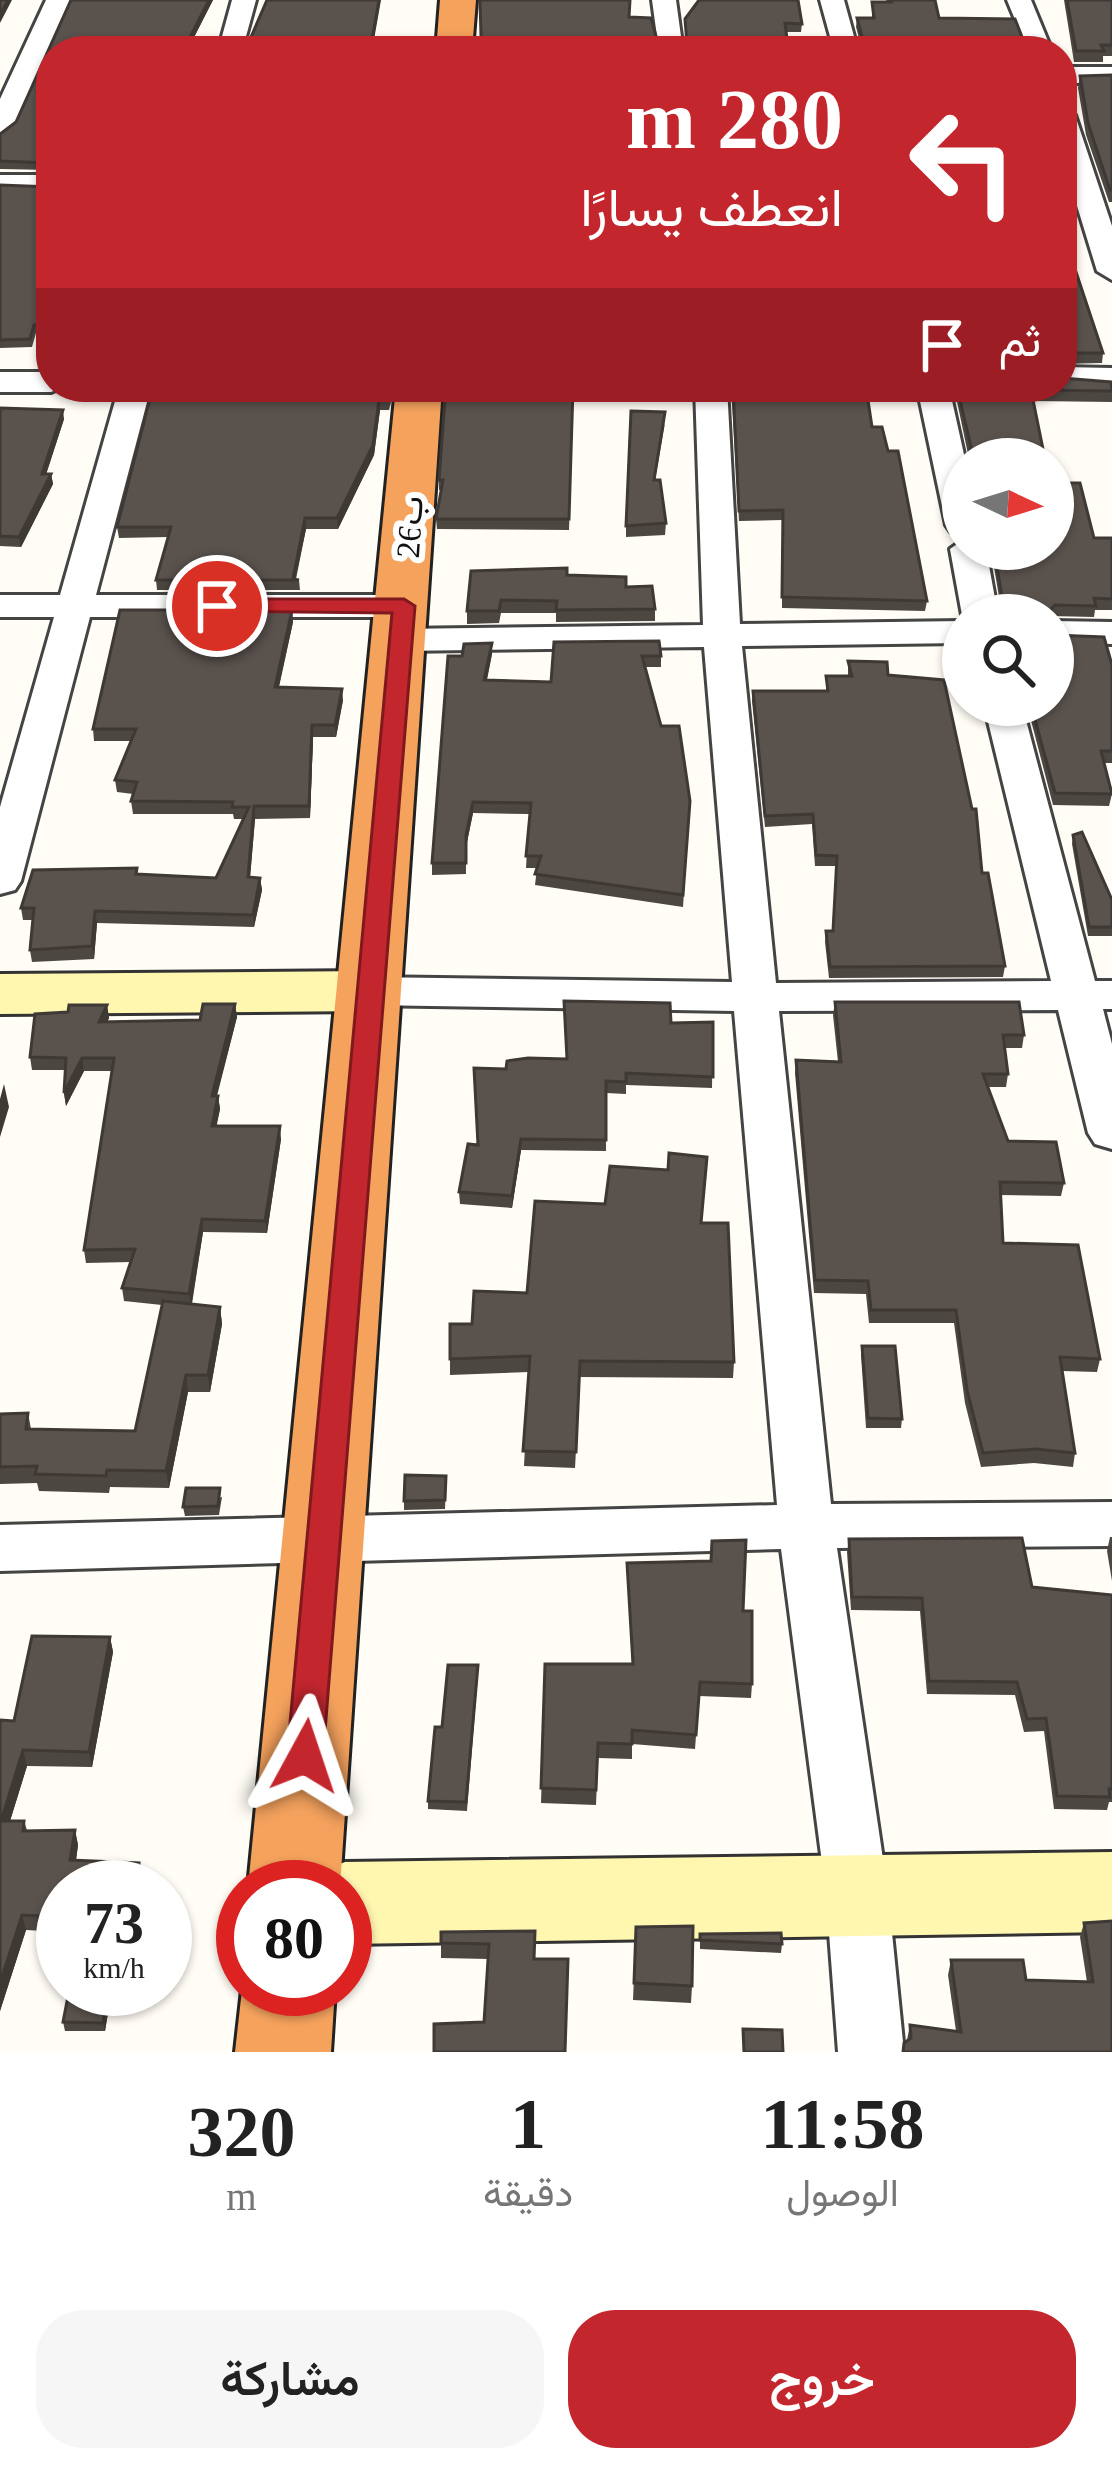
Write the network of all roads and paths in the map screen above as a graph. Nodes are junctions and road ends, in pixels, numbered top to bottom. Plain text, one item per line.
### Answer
1 (58, 0) edge
2 (244, 0) edge
3 (458, 0) edge
4 (664, 0) edge
5 (832, 0) edge
6 (1019, 0) edge
7 (234, 36) edge
8 (455, 36) edge
9 (669, 36) edge
10 (842, 36) edge
11 (1034, 36) edge
12 (1077, 75) edge
13 (1112, 75) edge
14 (11, 76) edge
15 (0, 127) edge
16 (0, 183) edge
17 (36, 183) edge
18 (1086, 187) edge
19 (1112, 271) edge
20 (1077, 377) edge
21 (1112, 378) edge
22 (0, 382) edge
23 (36, 382) edge
24 (132, 402) edge
25 (418, 402) edge
26 (712, 402) edge
27 (936, 402) edge
28 (944, 438) edge
29 (0, 606) edge
30 (76, 606) junction
31 (401, 623) junction
32 (942, 632) edge
33 (1074, 632) edge
34 (1112, 633) edge
35 (722, 635) junction
36 (1010, 726) edge
37 (0, 880) edge
38 (368, 991) junction
39 (0, 994) edge
40 (1095, 995) edge
41 (755, 998) junction
42 (1112, 1133) edge
43 (1112, 1524) edge
44 (806, 1526) junction
45 (324, 1537) junction
46 (0, 1548) edge
47 (296, 1860) edge
48 (1112, 1892) edge
49 (856, 1893) junction
50 (372, 1903) edge
51 (285, 2016) edge
52 (283, 2052) edge
53 (871, 2052) edge

1 - 14 street
2 - 7 street
3 - 8 highway
4 - 9 street
5 - 10 street
6 - 11 street
12 - 13 street
14 - 15 street
16 - 17 street
18 - 19 street
20 - 21 street
22 - 23 street
24 - 30 street
25 - 31 highway, 26ب
26 - 35 street
27 - 28 street
29 - 30 street
30 - 31 street
30 - 37 street
31 - 35 street
31 - 38 highway, 26ب
32 - 35 street
33 - 34 street
35 - 41 street
36 - 40 street
38 - 39 street
38 - 41 street
38 - 45 highway, 26ب
40 - 41 street
40 - 42 street
41 - 44 street
43 - 44 street
44 - 45 street
44 - 49 street
45 - 46 street
45 - 47 highway, 26ب
48 - 49 street
49 - 50 street
49 - 53 street
51 - 52 highway

